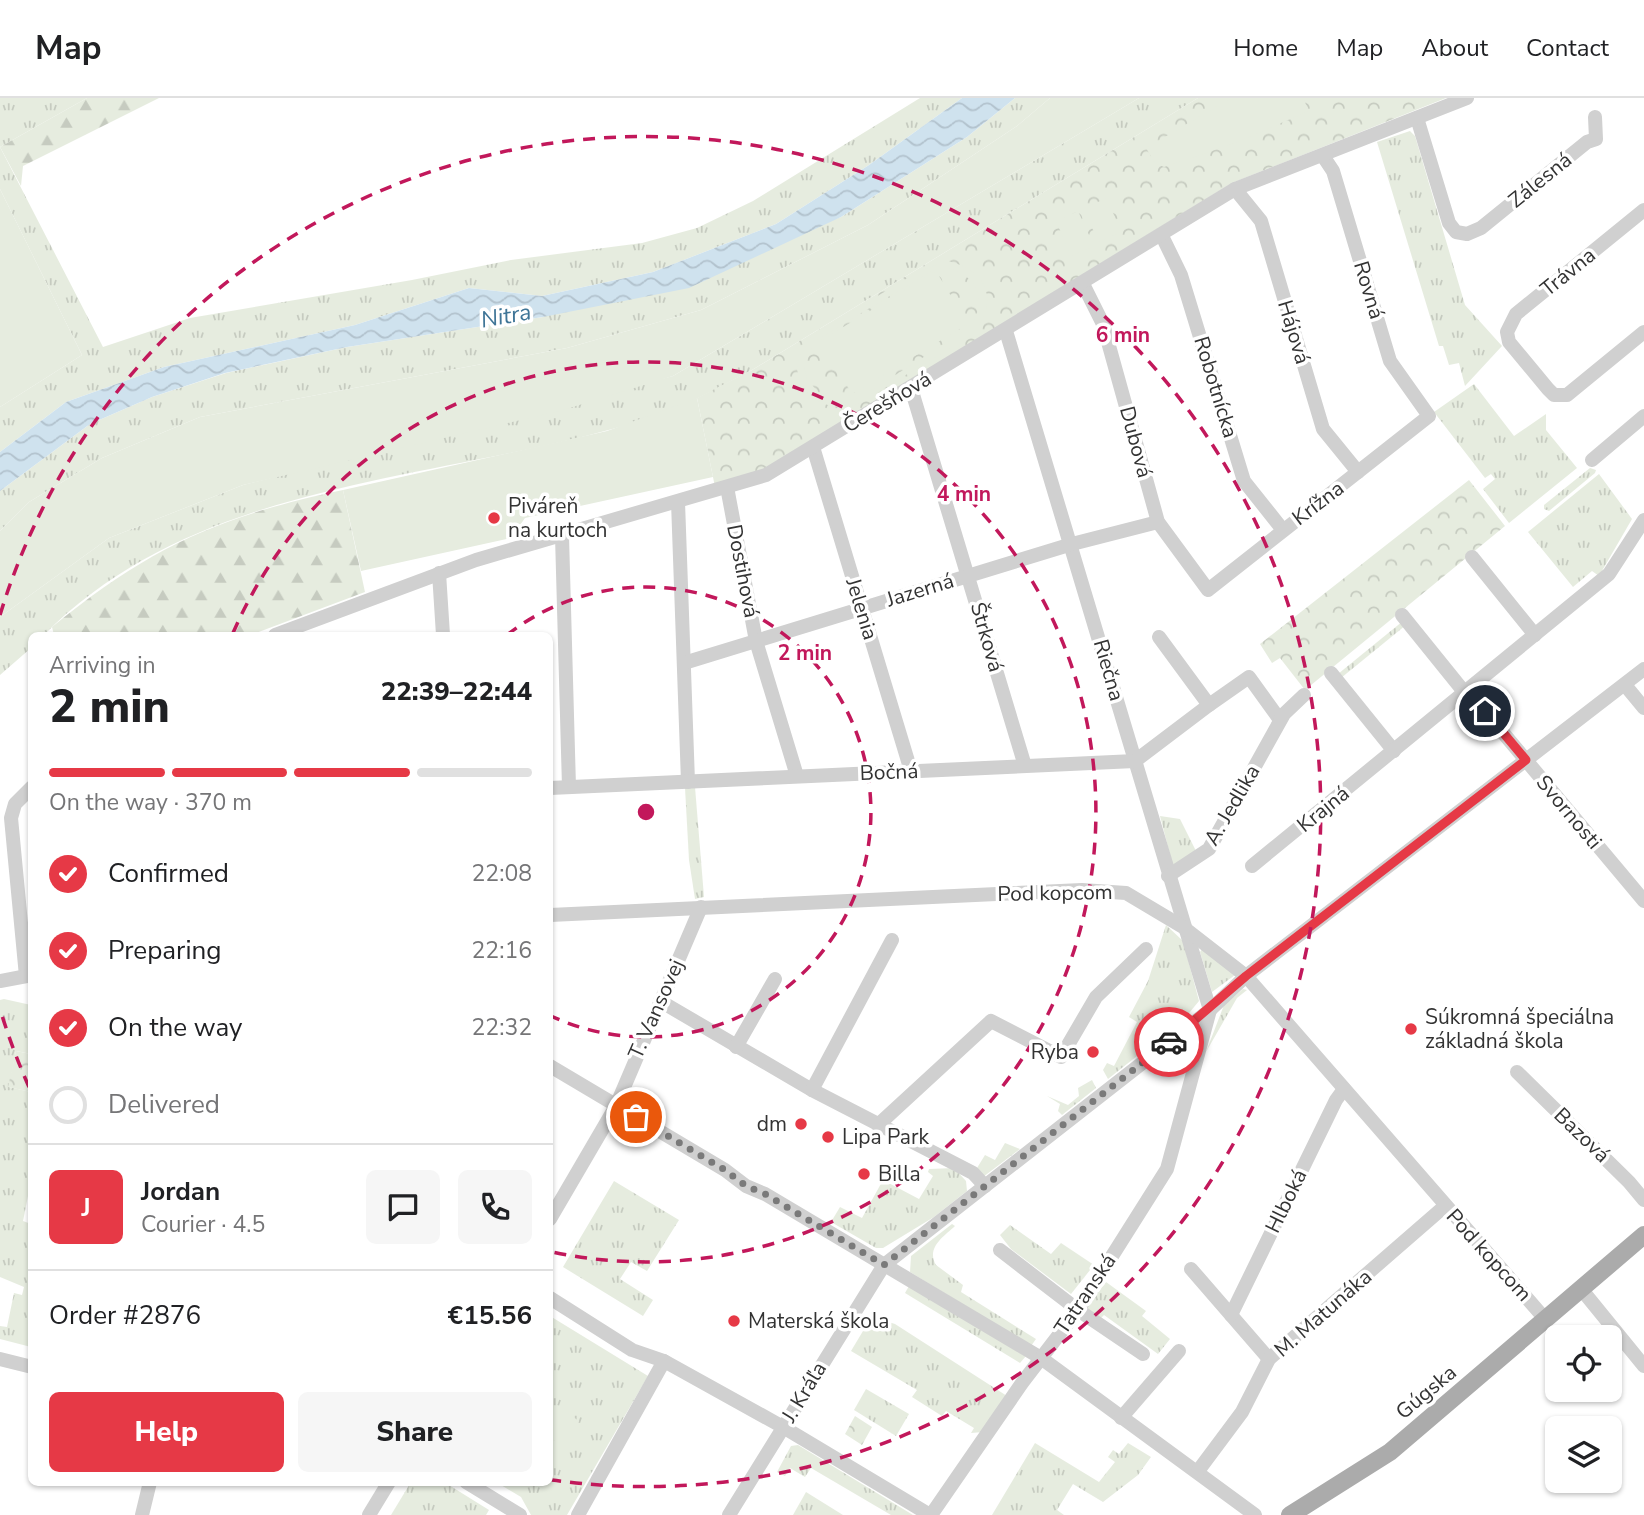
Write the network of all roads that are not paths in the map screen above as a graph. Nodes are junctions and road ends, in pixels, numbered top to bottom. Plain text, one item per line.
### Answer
1 (1467, 98) edge
2 (1595, 117) dead end
3 (1417, 118) junction
4 (1323, 156) junction
5 (1235, 189) junction
6 (1644, 210) edge
7 (1162, 236) junction
8 (1083, 284) junction
9 (1006, 331) junction
10 (1644, 332) edge
11 (911, 388) junction
12 (1429, 416) joint
13 (1644, 416) edge
14 (813, 447) junction
15 (1592, 460) dead end
16 (1358, 472) junction
17 (727, 487) junction
18 (678, 502) junction
19 (1644, 520) edge
20 (1158, 522) junction
21 (1283, 530) junction
22 (562, 536) junction
23 (1072, 544) junction
24 (1472, 557) dead end
25 (439, 573) junction
26 (969, 575) junction
27 (1208, 590) joint
28 (862, 608) junction
29 (1402, 615) dead end
30 (303, 630) edge
31 (443, 632) edge
32 (1535, 635) junction
33 (1159, 637) dead end
34 (756, 641) junction
35 (684, 663) junction
36 (1644, 669) edge
37 (1331, 673) dead end
38 (1625, 685) junction
39 (1467, 692) junction
40 (1304, 695) dead end
41 (1209, 705) junction
42 (1644, 708) edge
43 (1280, 720) junction
44 (1394, 751) junction
45 (1526, 760) junction
46 (1135, 761) junction
47 (1025, 766) junction
48 (911, 771) junction
49 (797, 776) junction
50 (688, 782) junction
51 (553, 788) edge
52 (569, 788) junction
53 (28, 791) edge
54 (1252, 866) dead end
55 (1168, 876) junction
56 (1644, 901) edge
57 (701, 907) junction
58 (553, 915) edge
59 (1183, 927) junction
60 (892, 940) dead end
61 (1146, 949) dead end
62 (28, 967) edge
63 (28, 976) edge
64 (1246, 976) junction
65 (775, 979) dead end
66 (0, 981) edge
67 (660, 1002) junction
68 (1210, 1010) junction
69 (1169, 1041) junction
70 (736, 1047) junction
71 (1198, 1053) junction
72 (553, 1068) edge
73 (1516, 1071) dead end
74 (1344, 1089) junction
75 (812, 1090) junction
76 (616, 1106) junction
77 (878, 1125) junction
78 (985, 1186) junction
79 (1644, 1200) edge
80 (1445, 1206) junction
81 (553, 1214) edge
82 (1644, 1235) edge
83 (1000, 1250) dead end
84 (884, 1265) junction
85 (1191, 1269) dead end
86 (1581, 1290) junction
87 (553, 1300) edge
88 (1077, 1310) junction
89 (1231, 1315) junction
90 (1546, 1320) junction
91 (1179, 1351) dead end
92 (1143, 1354) dead end
93 (1041, 1358) junction
94 (0, 1359) edge
95 (1269, 1359) junction
96 (664, 1361) junction
97 (28, 1366) edge
98 (1644, 1366) edge
99 (1121, 1418) junction
100 (783, 1427) junction
101 (1198, 1471) junction
102 (149, 1486) edge
103 (387, 1486) edge
104 (473, 1486) edge
105 (142, 1515) edge
106 (369, 1515) edge
107 (520, 1515) edge
108 (578, 1515) edge
109 (729, 1515) edge
110 (930, 1515) edge
111 (1255, 1515) edge
112 (1290, 1515) edge

1 - 3 street, Čerešňová
2 - 3 street, Zálesná
3 - 4 street, Čerešňová
4 - 5 street, Čerešňová
4 - 12 street, Rovná
5 - 7 street, Čerešňová
5 - 16 street, Hájová
6 - 10 street, Trávna
7 - 8 street, Čerešňová
7 - 21 street, Robotnícka
8 - 9 street, Čerešňová
8 - 20 street, Dubová
9 - 11 street, Čerešňová
9 - 23 street, Riečna
11 - 14 street, Čerešňová
11 - 26 street, Štrková
12 - 16 street, Krížna
13 - 15 street
14 - 17 street, Čerešňová
14 - 28 street, Jelenia
16 - 21 street, Krížna
17 - 18 street, Čerešňová
17 - 34 street, Dostihová
18 - 22 street, Čerešňová
18 - 35 street
19 - 32 street, Krajná
20 - 23 street, Jazerná
20 - 27 street, Dubová
21 - 27 street, Krížna
22 - 25 street, Čerešňová
22 - 52 street
23 - 26 street, Jazerná
23 - 46 street, Riečna
24 - 32 street
25 - 30 street, Čerešňová
25 - 31 street
26 - 28 street, Jazerná
26 - 47 street, Štrková
28 - 34 street, Jazerná
28 - 48 street, Jelenia
29 - 39 street
32 - 39 street, Krajná
33 - 41 street
34 - 35 street, Jazerná
34 - 49 street, Dostihová
35 - 50 street
36 - 38 street
37 - 44 street
38 - 42 street
38 - 45 street
39 - 44 street, Krajná
39 - 45 street, Svornosti
40 - 43 street, A. Jedlika
41 - 43 street
41 - 46 street
43 - 55 street, A. Jedlika
44 - 54 street, Krajná
45 - 56 street, Svornosti
45 - 64 street
46 - 47 street, Bočná
46 - 55 street, Riečna
47 - 48 street, Bočná
48 - 49 street, Bočná
49 - 50 street, Bočná
50 - 52 street, Bočná
51 - 52 street, Bočná
53 - 62 street
55 - 59 street, Riečna
57 - 58 street, Pod kopcom
57 - 59 street, Pod kopcom
57 - 67 street, T. Vansovej
59 - 64 street, Pod kopcom
59 - 68 street, Riečna
60 - 75 street
61 - 77 street
63 - 66 street
64 - 68 street
64 - 74 street, Pod kopcom
65 - 70 street
67 - 70 street
67 - 76 street, T. Vansovej
68 - 69 street, J. Kráľa
68 - 71 street, Tatranská
69 - 71 street
69 - 78 street, J. Kráľa
70 - 75 street
71 - 88 street, Tatranská
72 - 76 street
73 - 79 street, Bazová
74 - 80 street, Pod kopcom
74 - 89 street, Hlboká
75 - 77 street
76 - 81 street, T. Vansovej
76 - 84 street
77 - 78 street
78 - 84 street, J. Kráľa
80 - 90 street, Pod kopcom
80 - 95 street, M. Matunáka
82 - 86 main road, Gúgska
83 - 88 street
84 - 93 street
84 - 100 street, J. Kráľa
85 - 89 street
86 - 90 main road, Gúgska
86 - 98 street
87 - 96 street
88 - 92 street
88 - 93 street, Tatranská
89 - 95 street
90 - 112 main road, Gúgska
91 - 99 street
93 - 99 street
93 - 110 street, Tatranská
94 - 97 street
95 - 101 street, M. Matunáka
96 - 100 street
96 - 108 street
99 - 101 street
100 - 109 street, J. Kráľa
100 - 110 street
101 - 111 street
102 - 105 street
103 - 106 street
104 - 107 street

